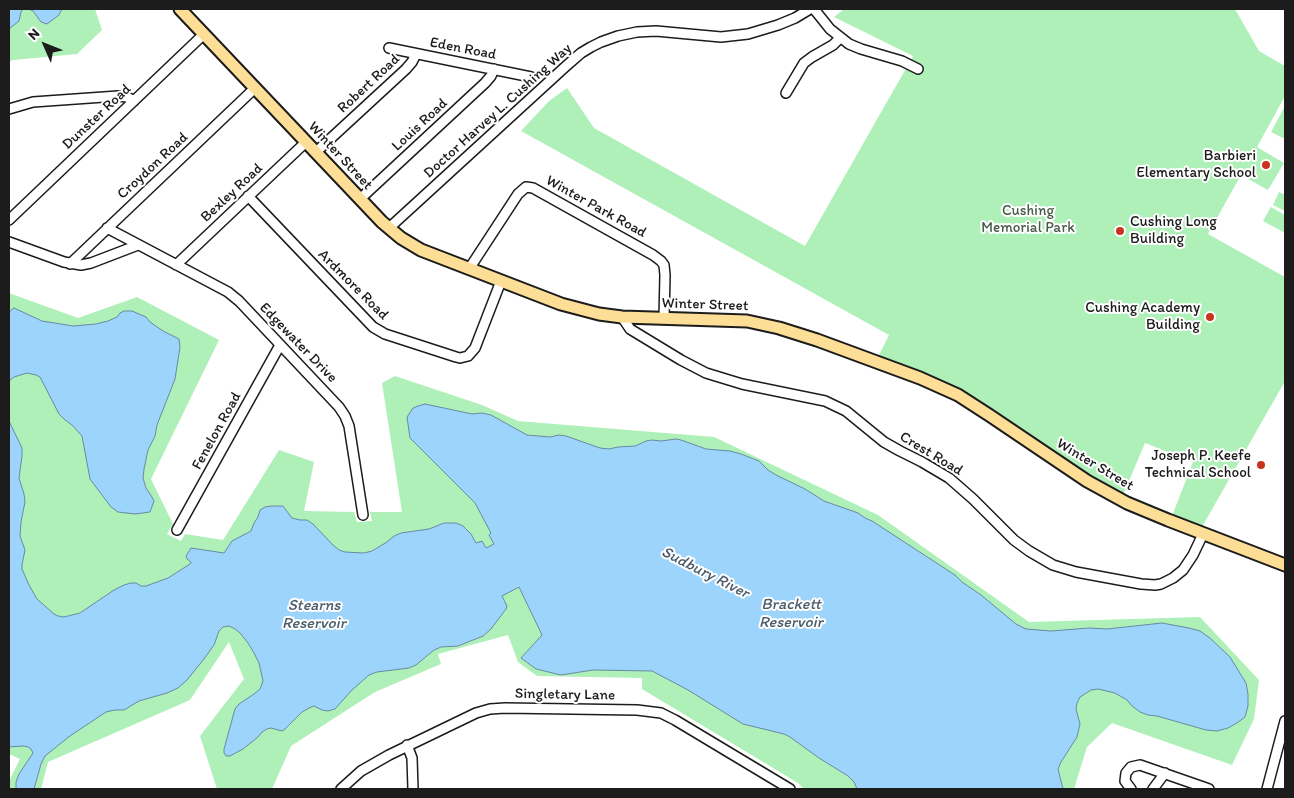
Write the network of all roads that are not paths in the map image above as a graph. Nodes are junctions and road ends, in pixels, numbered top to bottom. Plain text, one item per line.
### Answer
1 (180, 9) edge
2 (812, 9) edge
3 (204, 34) junction
4 (840, 38) junction
5 (389, 48) dead end
6 (416, 54) junction
7 (494, 69) junction
8 (918, 69) dead end
9 (531, 77) dead end
10 (255, 88) junction
11 (786, 93) dead end
12 (134, 101) junction
13 (9, 108) edge
14 (306, 142) junction
15 (316, 152) junction
16 (248, 196) junction
17 (360, 199) junction
18 (9, 220) edge
19 (107, 228) junction
20 (389, 228) junction
21 (9, 242) edge
22 (138, 245) junction
23 (70, 264) junction
24 (176, 264) junction
25 (469, 269) junction
26 (501, 281) junction
27 (622, 317) junction
28 (664, 318) junction
29 (280, 344) junction
30 (363, 515) dead end
31 (177, 530) dead end
32 (1203, 534) junction
33 (1285, 565) edge
34 (1285, 721) edge
35 (408, 746) junction
36 (1165, 774) junction
37 (341, 789) edge
38 (413, 789) edge
39 (790, 789) edge
40 (1131, 789) edge
41 (1153, 789) edge
42 (1209, 789) edge
43 (1267, 789) edge

1 - 3 main road, Winter Street
2 - 4 street
2 - 20 street, Doctor Harvey L. Cushing Way
3 - 10 main road, Winter Street
3 - 12 street, Dunster Road
4 - 8 street
4 - 11 street
5 - 6 street, Eden Road
6 - 7 street, Eden Road
6 - 15 street, Robert Road
7 - 9 street, Eden Road
7 - 17 street, Louis Road
10 - 14 main road, Winter Street
10 - 19 street, Croydon Road
12 - 13 street
12 - 18 street, Dunster Road
14 - 15 main road, Winter Street
14 - 16 street, Bexley Road
15 - 17 main road, Winter Street
16 - 24 street, Bexley Road
16 - 26 street, Ardmore Road
17 - 20 main road, Winter Street
19 - 22 street, Edgewater Drive
19 - 23 street, Croydon Road
20 - 25 main road, Winter Street
21 - 23 street
22 - 23 street
22 - 24 street, Edgewater Drive
24 - 29 street, Edgewater Drive
25 - 26 main road, Winter Street
25 - 28 street, Winter Park Road
26 - 27 main road, Winter Street
27 - 28 main road, Winter Street
27 - 32 street, Crest Road
28 - 32 main road, Winter Street
29 - 30 street, Edgewater Drive
29 - 31 street, Fenelon Road
32 - 33 main road, Winter Street
34 - 43 street
35 - 37 street, Singletary Lane
35 - 38 street
35 - 39 street, Singletary Lane
36 - 40 street
36 - 41 street
36 - 42 street

